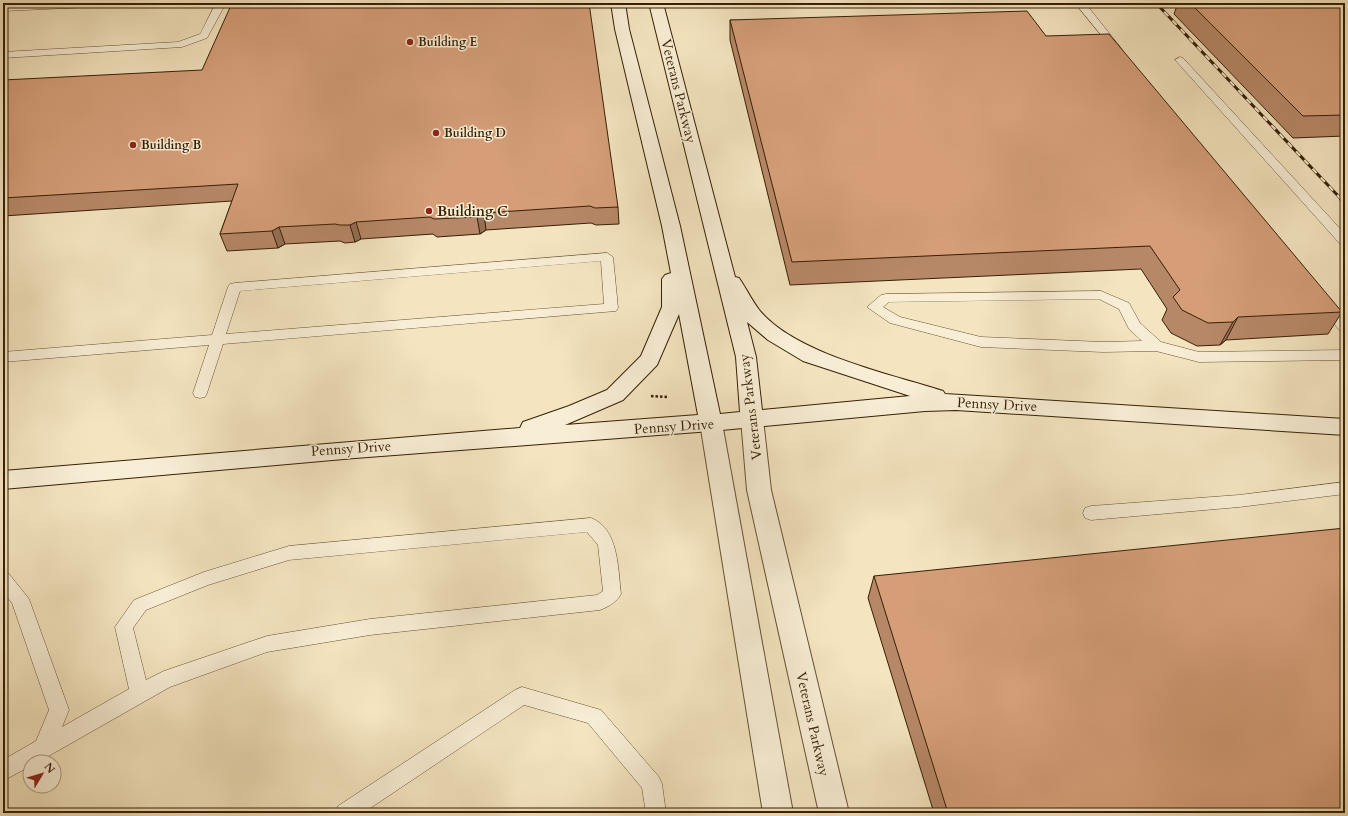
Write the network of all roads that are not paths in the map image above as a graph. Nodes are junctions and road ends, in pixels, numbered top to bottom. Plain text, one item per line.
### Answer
1 (112, 3) edge
2 (221, 3) edge
3 (618, 3) edge
4 (656, 3) edge
5 (1080, 3) edge
6 (3, 8) edge
7 (3, 55) edge
8 (1125, 58) edge
9 (1180, 60) dead end
10 (671, 226) junction
11 (1345, 242) edge
12 (722, 266) junction
13 (1320, 297) edge
14 (1345, 328) edge
15 (218, 338) junction
16 (1156, 346) junction
17 (1345, 355) edge
18 (3, 356) edge
19 (200, 393) dead end
20 (956, 402) junction
21 (752, 419) junction
22 (711, 423) junction
23 (1345, 427) edge
24 (507, 437) junction
25 (3, 480) edge
26 (1345, 488) edge
27 (1091, 513) dead end
28 (3, 579) edge
29 (140, 694) junction
30 (43, 748) junction
31 (3, 771) edge
32 (345, 813) edge
33 (656, 813) edge
34 (778, 813) edge
35 (834, 813) edge

1 - 6 lane
2 - 7 lane
3 - 10 main road
4 - 12 main road, Veterans Parkway
5 - 8 lane
9 - 11 lane
10 - 22 main road
10 - 24 main road
12 - 20 main road
12 - 21 main road, Veterans Parkway
13 - 14 lane
15 - 15 lane
15 - 18 lane
15 - 19 lane
16 - 16 lane
16 - 17 lane
20 - 21 main road, Pennsy Drive
20 - 23 main road, Pennsy Drive
21 - 22 main road, Pennsy Drive
21 - 35 main road, Veterans Parkway
22 - 24 main road, Pennsy Drive
22 - 34 main road
24 - 25 main road, Pennsy Drive
26 - 27 lane
28 - 30 lane
29 - 29 lane
29 - 30 lane
30 - 31 lane
32 - 33 lane

